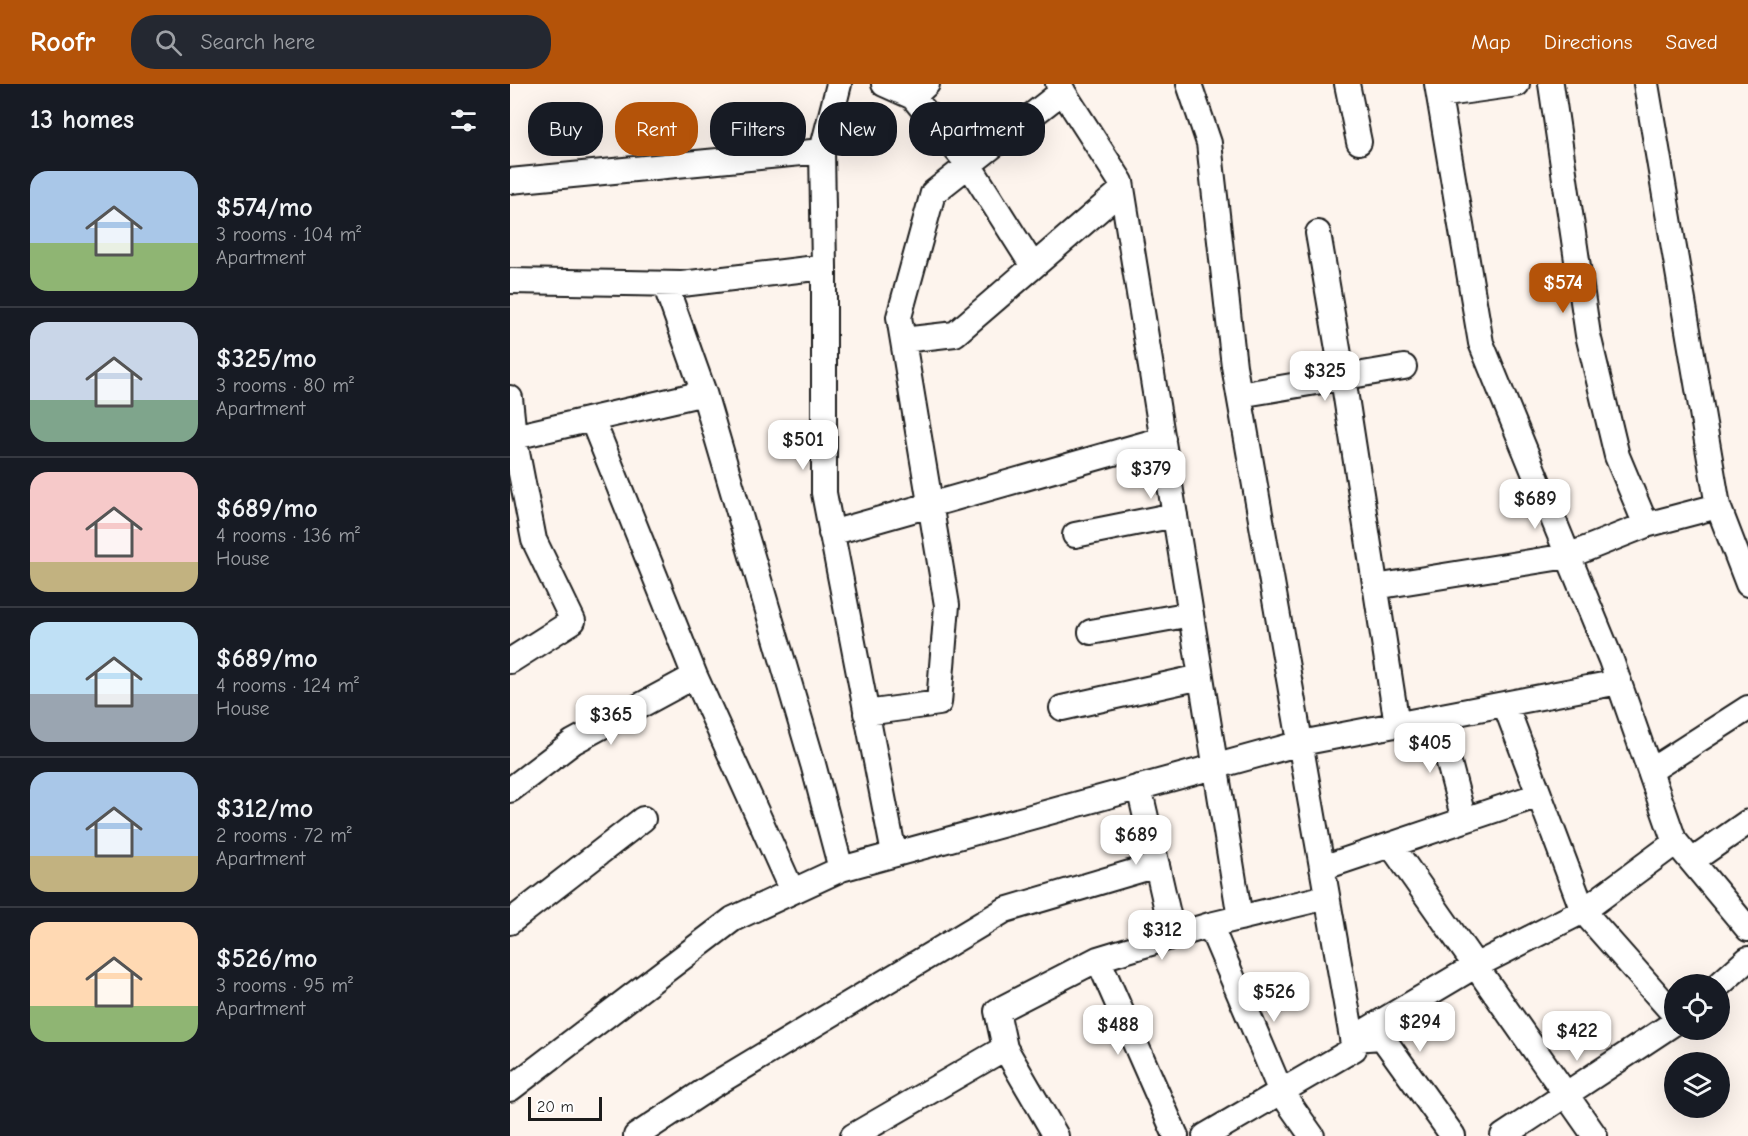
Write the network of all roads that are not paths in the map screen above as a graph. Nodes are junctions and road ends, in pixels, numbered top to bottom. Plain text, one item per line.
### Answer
1 (839, 84) edge
2 (884, 84) edge
3 (1189, 84) edge
4 (1347, 84) edge
5 (1517, 84) edge
6 (1551, 84) edge
7 (1646, 84) edge
8 (1061, 88) edge
9 (1438, 89) edge
10 (920, 90) edge
11 (834, 102) edge
12 (1359, 142) dead end
13 (818, 151) edge
14 (822, 156) edge
15 (969, 165) junction
16 (510, 181) edge
17 (1122, 190) junction
18 (1318, 232) dead end
19 (1033, 266) junction
20 (824, 267) junction
21 (510, 280) edge
22 (665, 284) junction
23 (903, 340) junction
24 (1404, 367) dead end
25 (1343, 378) junction
26 (704, 393) junction
27 (1239, 395) junction
28 (510, 398) edge
29 (592, 419) junction
30 (512, 437) edge
31 (1162, 439) junction
32 (930, 506) junction
33 (1718, 506) junction
34 (1175, 515) junction
35 (1646, 525) junction
36 (831, 533) junction
37 (1075, 535) dead end
38 (1568, 556) junction
39 (1748, 584) edge
40 (1375, 587) junction
41 (1191, 614) junction
42 (1090, 632) dead end
43 (510, 661) edge
44 (695, 676) junction
45 (1201, 677) junction
46 (1619, 682) junction
47 (1505, 704) junction
48 (1062, 708) dead end
49 (1748, 708) edge
50 (866, 713) junction
51 (1437, 717) junction
52 (1397, 725) junction
53 (1301, 743) junction
54 (1215, 766) junction
55 (1650, 771) junction
56 (1139, 787) junction
57 (510, 790) edge
58 (1539, 795) junction
59 (644, 819) dead end
60 (1464, 820) junction
61 (1748, 822) edge
62 (1676, 842) junction
63 (1391, 845) junction
64 (894, 854) junction
65 (1692, 861) junction
66 (1157, 865) junction
67 (1322, 868) junction
68 (841, 869) junction
69 (792, 891) junction
70 (1327, 897) junction
71 (1583, 911) junction
72 (1240, 918) junction
73 (510, 922) edge
74 (1210, 925) junction
75 (1748, 929) edge
76 (1173, 936) junction
77 (1098, 959) junction
78 (1748, 959) edge
79 (1476, 966) junction
80 (1730, 975) edge
81 (1664, 1003) edge
82 (1664, 1030) edge
83 (1352, 1040) junction
84 (1005, 1048) junction
85 (510, 1089) edge
86 (1281, 1092) junction
87 (1566, 1095) junction
88 (636, 1136) edge
89 (853, 1136) edge
90 (1056, 1136) edge
91 (1176, 1136) edge
92 (1205, 1136) edge
93 (1312, 1136) edge
94 (1453, 1136) edge
95 (1503, 1136) edge
96 (1595, 1136) edge

1 - 11 street
2 - 10 street
3 - 27 street
4 - 12 street
5 - 9 street
6 - 35 street
7 - 33 street
8 - 15 street
8 - 17 street
9 - 38 street
10 - 15 street
13 - 16 street
14 - 20 street
15 - 19 street
15 - 23 street
17 - 19 street
17 - 31 street
18 - 25 street
19 - 23 street
20 - 22 street
20 - 36 street
21 - 22 street
22 - 26 street
23 - 32 street
24 - 25 street
25 - 27 street
25 - 40 street
26 - 29 street
26 - 68 street
27 - 53 street
28 - 30 street
29 - 30 street
29 - 44 street
30 - 43 street
31 - 32 street
31 - 34 street
32 - 36 street
32 - 50 street
33 - 35 street
33 - 39 street
34 - 37 street
34 - 41 street
35 - 38 street
36 - 50 street
38 - 40 street
38 - 46 street
40 - 52 street
41 - 42 street
41 - 45 street
44 - 57 street
44 - 69 street
45 - 48 street
45 - 54 street
46 - 47 street
46 - 55 street
47 - 51 street
47 - 58 street
49 - 55 street
50 - 64 street
51 - 52 street
51 - 60 street
52 - 53 street
53 - 54 street
53 - 67 street
54 - 56 street
54 - 72 street
55 - 62 street
56 - 64 street
56 - 66 street
58 - 60 street
58 - 71 street
59 - 73 street
60 - 63 street
61 - 65 street
62 - 65 street
62 - 71 street
63 - 67 street
63 - 79 street
64 - 68 street
65 - 75 street
66 - 76 street
66 - 88 street
67 - 70 street
68 - 69 street
69 - 85 street
70 - 72 street
70 - 83 street
71 - 79 street
71 - 81 street
72 - 74 street
74 - 76 street
74 - 86 street
76 - 77 street
77 - 84 street
77 - 91 street
78 - 80 street
79 - 83 street
79 - 87 street
82 - 87 street
83 - 86 street
83 - 94 street
84 - 89 street
84 - 90 street
86 - 92 street
86 - 93 street
87 - 95 street
87 - 96 street

